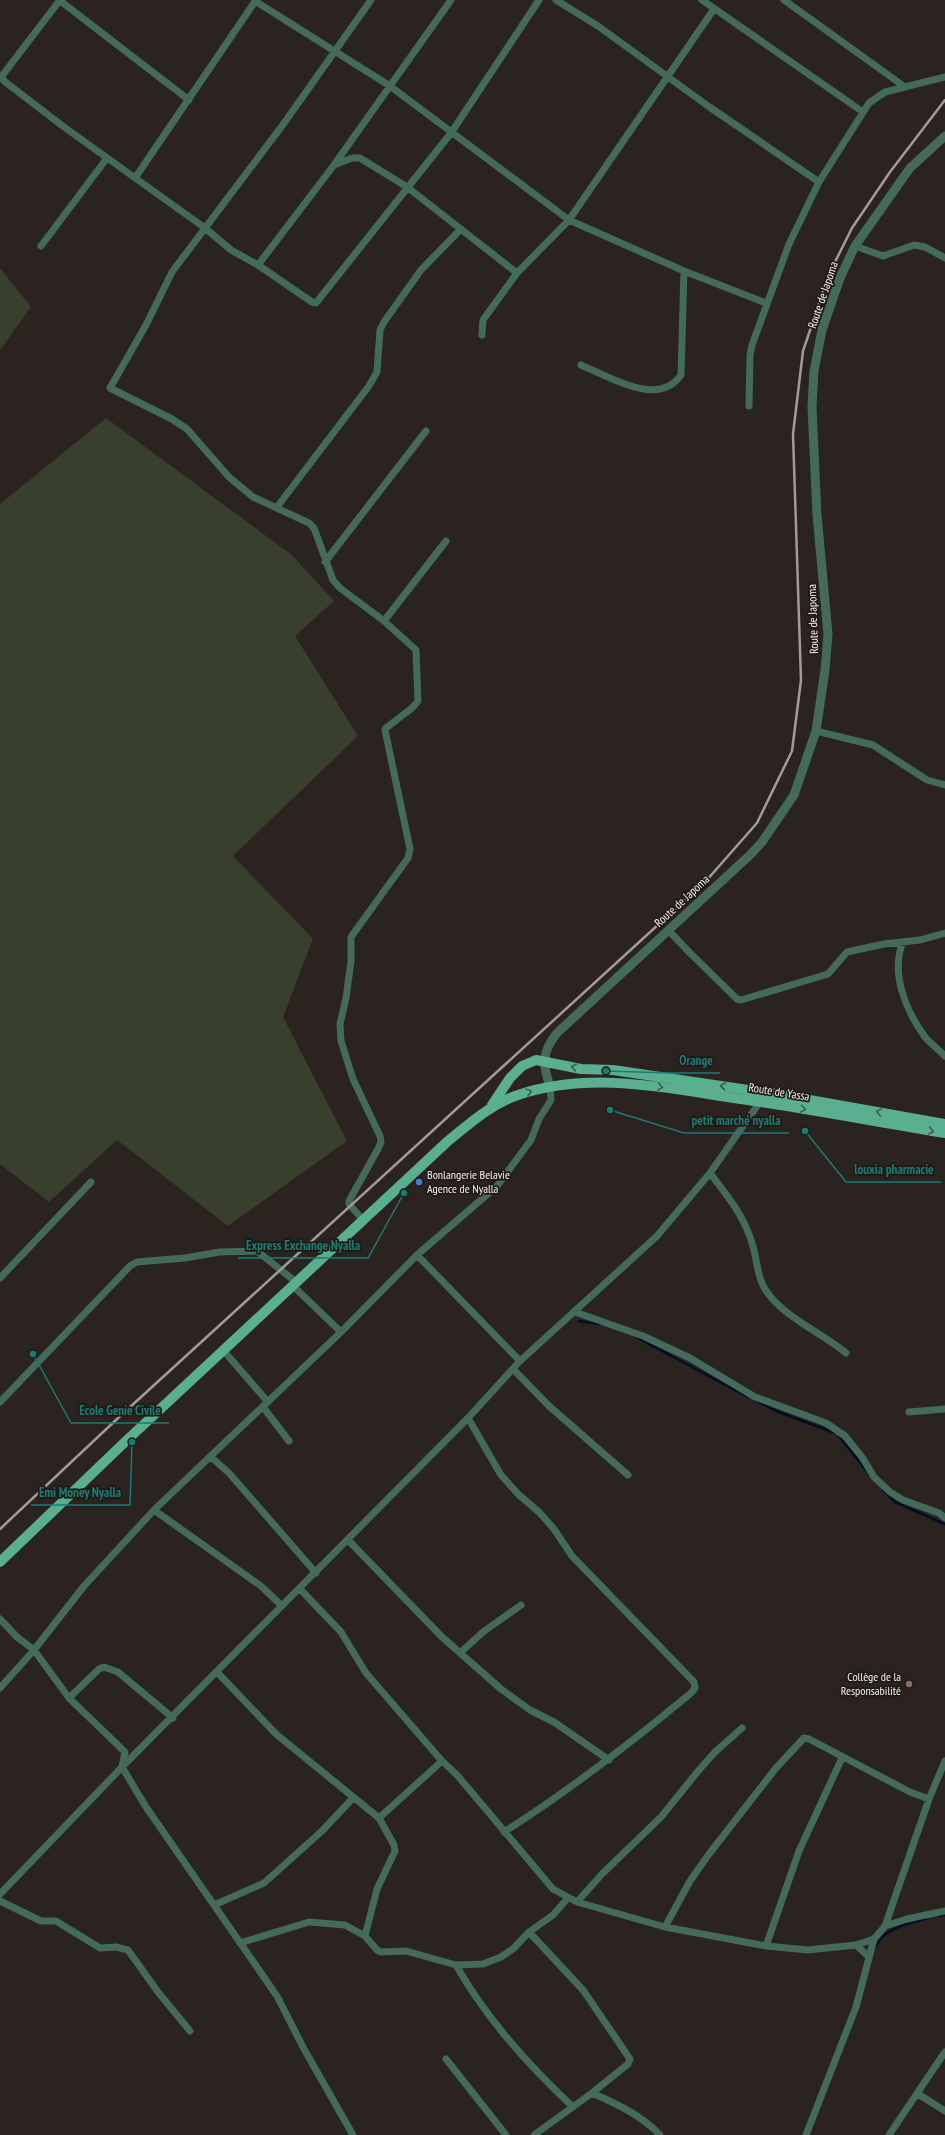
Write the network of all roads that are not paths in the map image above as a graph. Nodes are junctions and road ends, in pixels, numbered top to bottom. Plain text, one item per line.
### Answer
1 (60, 0) edge
2 (255, 0) edge
3 (371, 0) edge
4 (451, 0) edge
5 (538, 0) edge
6 (556, 0) edge
7 (702, 0) edge
8 (784, 0) edge
9 (714, 9) junction
10 (335, 50) junction
11 (667, 76) junction
12 (945, 77) edge
13 (390, 86) junction
14 (905, 87) junction
15 (189, 100) junction
16 (863, 112) junction
17 (452, 133) junction
18 (945, 136) edge
19 (107, 158) junction
20 (334, 165) junction
21 (135, 178) junction
22 (819, 182) junction
23 (406, 187) junction
24 (569, 220) junction
25 (205, 228) junction
26 (461, 229) junction
27 (41, 246) dead end
28 (855, 246) junction
29 (945, 258) edge
30 (258, 265) junction
31 (684, 271) junction
32 (517, 273) junction
33 (766, 303) junction
34 (482, 334) dead end
35 (581, 365) dead end
36 (749, 406) dead end
37 (426, 431) dead end
38 (277, 507) junction
39 (446, 541) dead end
40 (325, 562) junction
41 (384, 621) junction
42 (816, 731) junction
43 (945, 785) edge
44 (668, 930) junction
45 (945, 933) edge
46 (903, 942) junction
47 (945, 1056) edge
48 (544, 1060) junction
49 (646, 1080) junction
50 (550, 1086) junction
51 (763, 1097) junction
52 (492, 1106) junction
53 (945, 1124) edge
54 (945, 1133) edge
55 (710, 1173) junction
56 (91, 1182) dead end
57 (363, 1220) junction
58 (417, 1255) junction
59 (0, 1278) edge
60 (294, 1284) junction
61 (575, 1312) junction
62 (341, 1332) junction
63 (223, 1350) junction
64 (846, 1353) dead end
65 (520, 1361) junction
66 (513, 1369) junction
67 (0, 1402) edge
68 (265, 1405) junction
69 (945, 1409) edge
70 (909, 1412) dead end
71 (468, 1418) junction
72 (289, 1441) dead end
73 (211, 1457) junction
74 (628, 1475) dead end
75 (154, 1510) junction
76 (945, 1518) edge
77 (348, 1540) junction
78 (0, 1562) edge
79 (316, 1572) junction
80 (300, 1589) junction
81 (521, 1605) dead end
82 (282, 1606) junction
83 (0, 1619) edge
84 (34, 1650) junction
85 (460, 1653) junction
86 (217, 1672) junction
87 (0, 1688) edge
88 (69, 1698) junction
89 (173, 1718) junction
90 (742, 1728) dead end
91 (842, 1758) junction
92 (609, 1760) junction
93 (945, 1761) edge
94 (442, 1762) junction
95 (122, 1767) junction
96 (353, 1798) junction
97 (929, 1799) junction
98 (379, 1818) junction
99 (504, 1832) junction
100 (0, 1894) edge
101 (568, 1898) junction
102 (0, 1901) edge
103 (577, 1902) junction
104 (214, 1905) junction
105 (945, 1911) edge
106 (885, 1926) junction
107 (665, 1928) junction
108 (529, 1932) junction
109 (365, 1936) junction
110 (874, 1940) junction
111 (240, 1943) junction
112 (856, 1945) junction
113 (766, 1946) junction
114 (868, 1956) junction
115 (456, 1965) junction
116 (190, 2031) dead end
117 (945, 2052) edge
118 (446, 2059) dead end
119 (592, 2093) junction
120 (918, 2094) junction
121 (572, 2106) junction
122 (945, 2111) edge
123 (353, 2135) edge
124 (506, 2135) edge
125 (534, 2135) edge
126 (660, 2135) edge
127 (806, 2135) edge
128 (888, 2135) edge

1 - 15 street
1 - 19 street
2 - 10 street
2 - 15 street
3 - 10 street
4 - 13 street
5 - 17 street
6 - 11 street
7 - 9 street
8 - 14 street
9 - 11 street
9 - 16 street
10 - 13 street
10 - 25 street
11 - 22 street
11 - 24 street
12 - 14 street
13 - 17 street
13 - 20 street
14 - 16 street
15 - 21 street
16 - 22 street
17 - 23 street
17 - 24 street
18 - 28 street, Route de Japoma
19 - 21 street
19 - 27 street
20 - 23 street
20 - 30 street
21 - 25 street
22 - 33 street
23 - 26 street
23 - 30 street
24 - 31 street
24 - 32 street
25 - 30 street
25 - 38 street
26 - 32 street
26 - 38 street
28 - 29 street
28 - 42 street, Route de Japoma
31 - 33 street
31 - 35 street
32 - 34 street
33 - 36 street
37 - 40 street
38 - 40 street
39 - 41 street
40 - 41 street
41 - 57 street
42 - 43 street
42 - 44 street, Route de Japoma
44 - 46 street
44 - 48 street, Route de Japoma
45 - 46 street
46 - 47 street
49 -> 48 main road, Route de Yassa
48 - 50 street
48 - 52 main road
49 - 50 main road, Route de Yassa
49 - 51 main road, Route de Yassa
52 -> 50 main road, Route de Yassa
50 - 58 street
53 -> 51 main road, Route de Yassa
51 -> 54 main road, Route de Yassa
51 - 55 street
52 - 57 main road
55 - 61 street
55 - 64 street
56 - 59 street
57 - 60 main road
58 - 62 street
58 - 65 street
60 - 62 street
60 - 63 main road
60 - 67 street
61 - 65 street
61 - 76 street
62 - 68 street
63 - 68 street
63 - 78 main road
65 - 66 street
66 - 71 street
66 - 74 street
68 - 72 street
68 - 73 street
69 - 70 street
71 - 77 street
71 - 92 street
73 - 75 street
73 - 79 street
75 - 82 street
75 - 84 street
77 - 79 street
77 - 85 street
79 - 80 street
80 - 82 street
80 - 94 street
81 - 85 street
82 - 86 street
83 - 84 street
84 - 87 street
84 - 88 street
85 - 92 street
86 - 89 street
86 - 96 street
88 - 89 street
88 - 95 street
89 - 95 street
90 - 103 street
91 - 97 street
91 - 107 street
91 - 113 street
92 - 99 street
93 - 97 street
94 - 98 street
94 - 99 street
95 - 100 street
95 - 104 street
96 - 98 street
96 - 104 street
97 - 106 street
98 - 109 street
99 - 101 street
101 - 103 street
101 - 108 street
102 - 116 street
103 - 107 street
104 - 111 street
105 - 106 street
106 - 110 street
107 - 113 street
108 - 115 street
108 - 119 street
109 - 111 street
109 - 115 street
110 - 112 street
110 - 114 street
111 - 123 street
112 - 113 street
112 - 114 street
114 - 127 street
115 - 121 street
117 - 120 street
118 - 124 street
119 - 121 street
119 - 126 street
120 - 122 street
120 - 128 street
121 - 125 street

